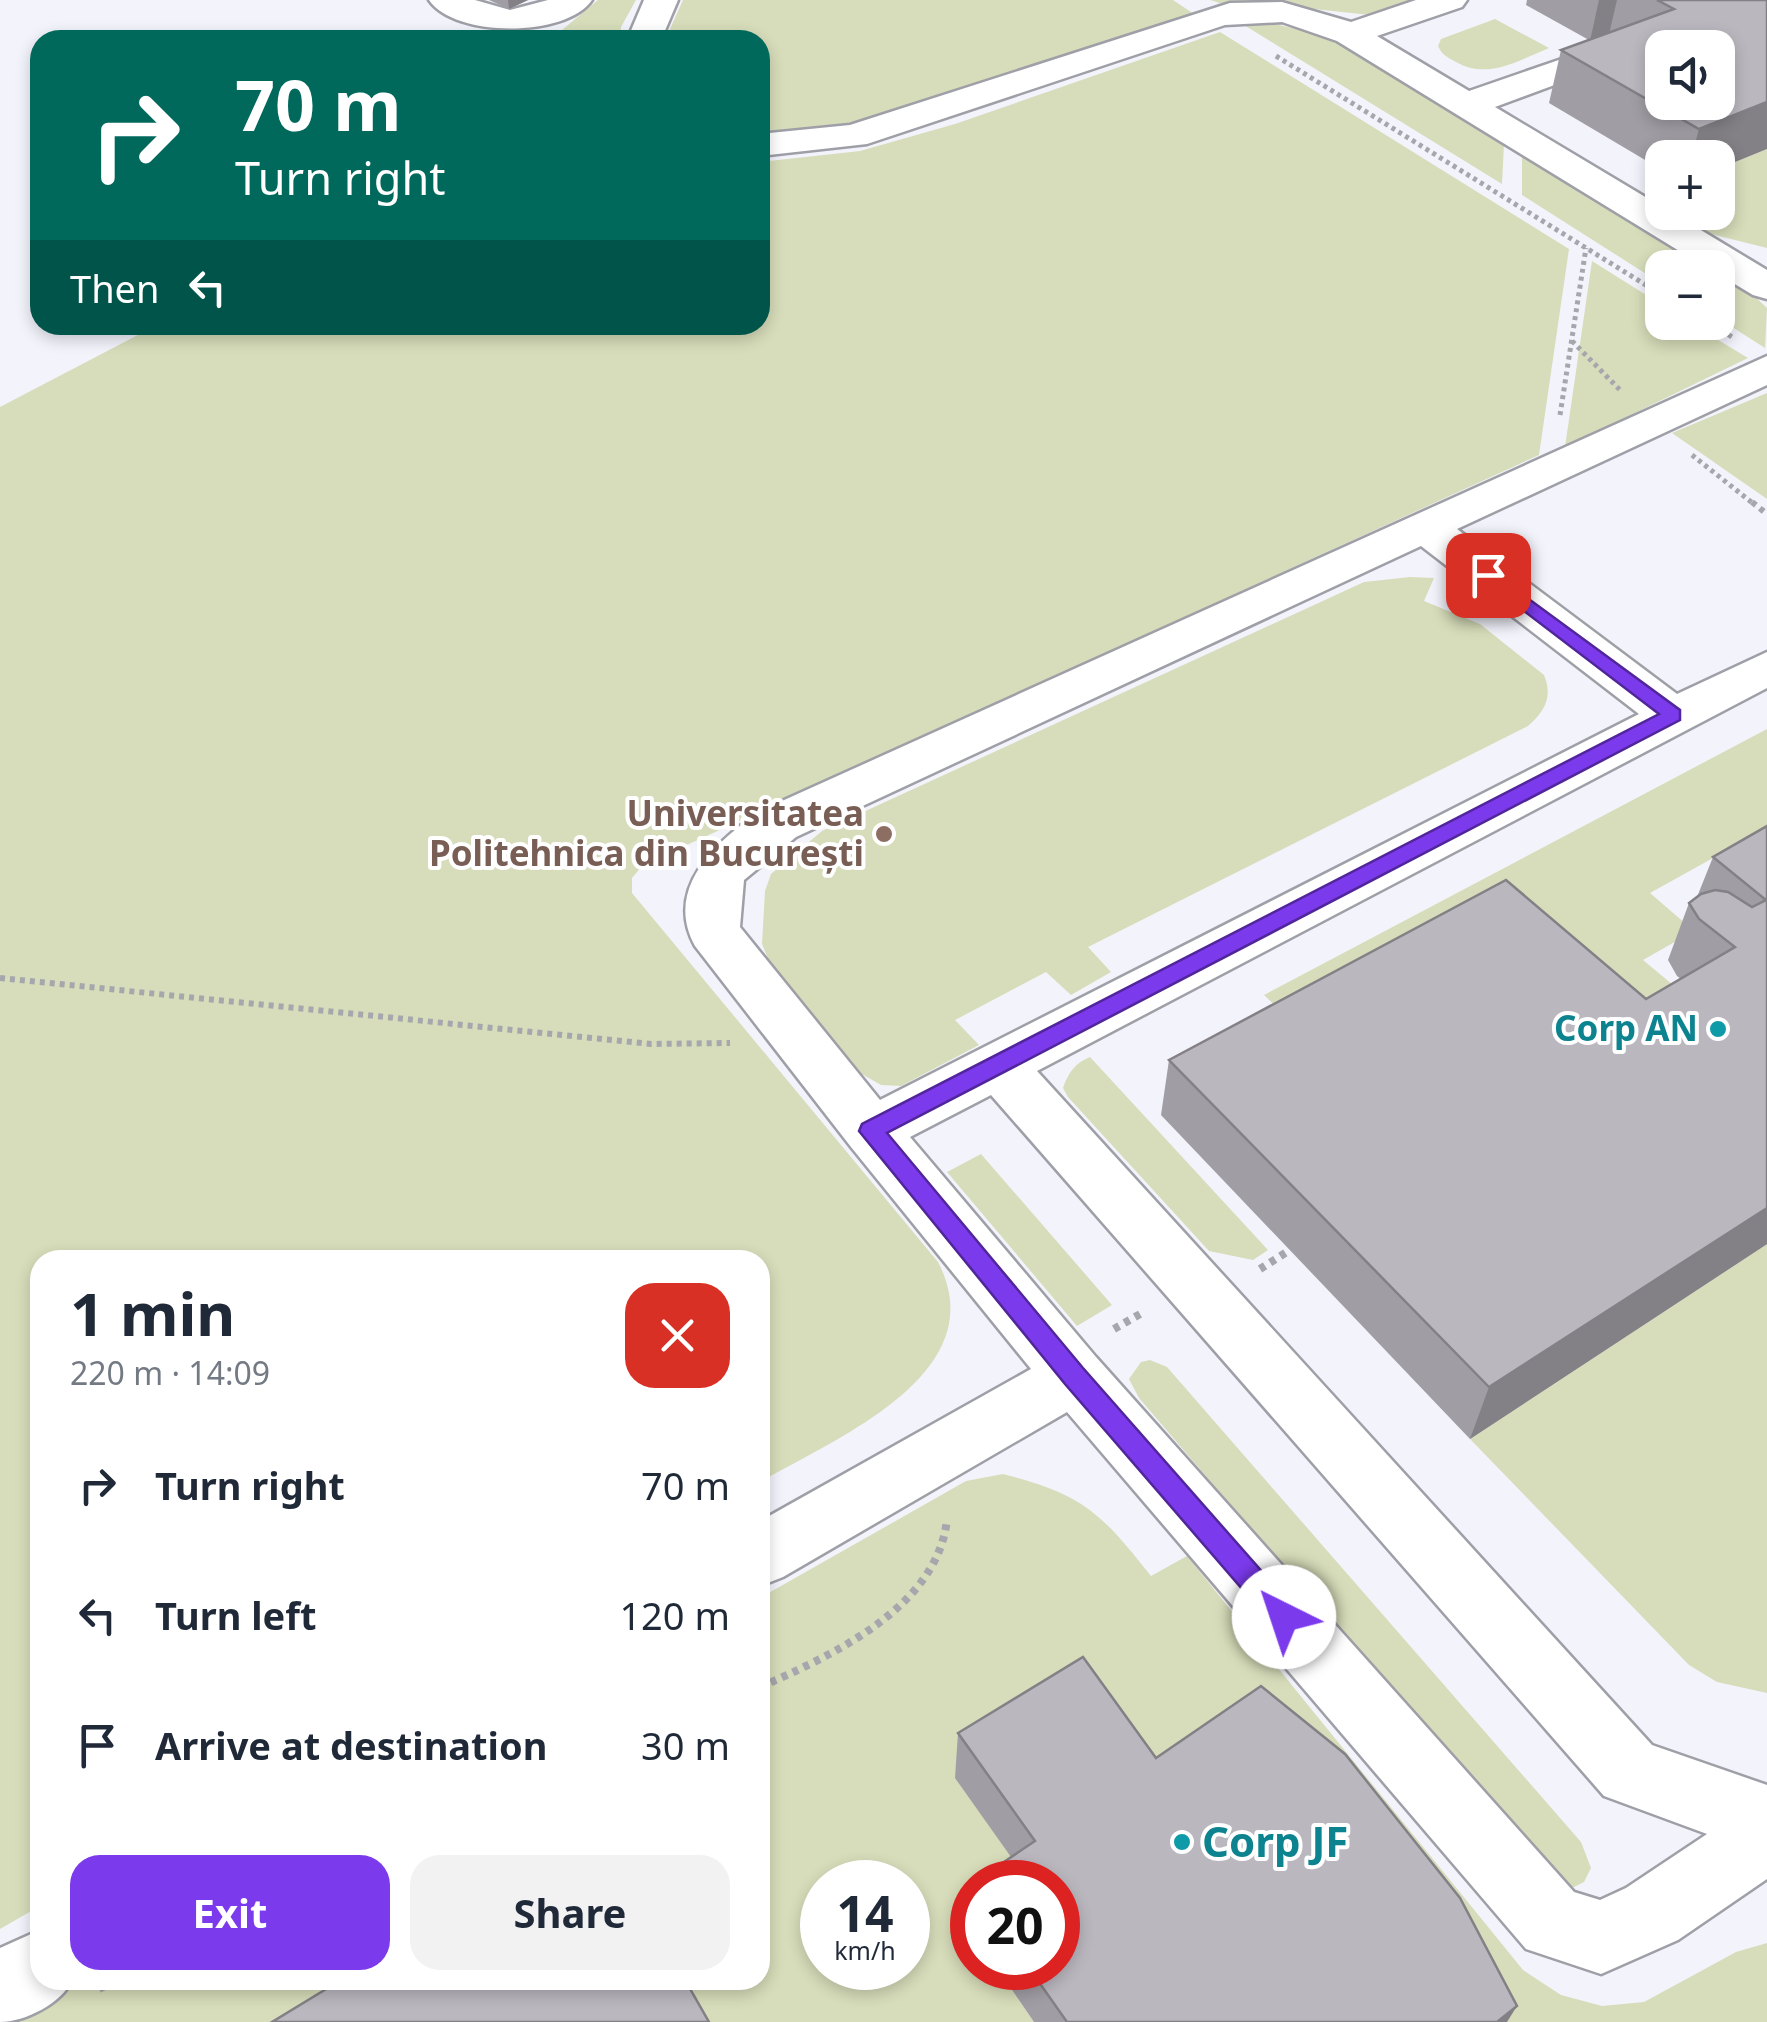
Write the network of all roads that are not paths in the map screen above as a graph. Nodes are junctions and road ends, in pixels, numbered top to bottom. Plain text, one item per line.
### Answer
1 (446, 0) edge
2 (576, 0) edge
3 (661, 0) edge
4 (1450, 0) edge
5 (648, 30) edge
6 (1349, 34) junction
7 (1594, 59) edge
8 (1465, 105) junction
9 (770, 143) edge
10 (1765, 287) edge
11 (1767, 369) edge
12 (1427, 528) junction
13 (1767, 668) edge
14 (1673, 715) junction
15 (998, 1065) junction
16 (871, 1131) junction
17 (1074, 1376) junction
18 (770, 1550) edge
19 (1767, 1820) edge
20 (1767, 1836) edge
21 (30, 1973) edge
22 (0, 1990) edge

1 - 2 lane
3 - 5 lane
4 - 6 lane
6 - 8 lane
6 - 9 lane
7 - 8 lane
8 - 10 lane
11 - 12 lane
12 - 14 lane
12 - 16 lane
13 - 14 lane
14 - 15 lane
15 - 16 lane
15 - 19 lane
16 - 17 lane
17 - 18 lane
17 - 20 lane
21 - 22 lane

